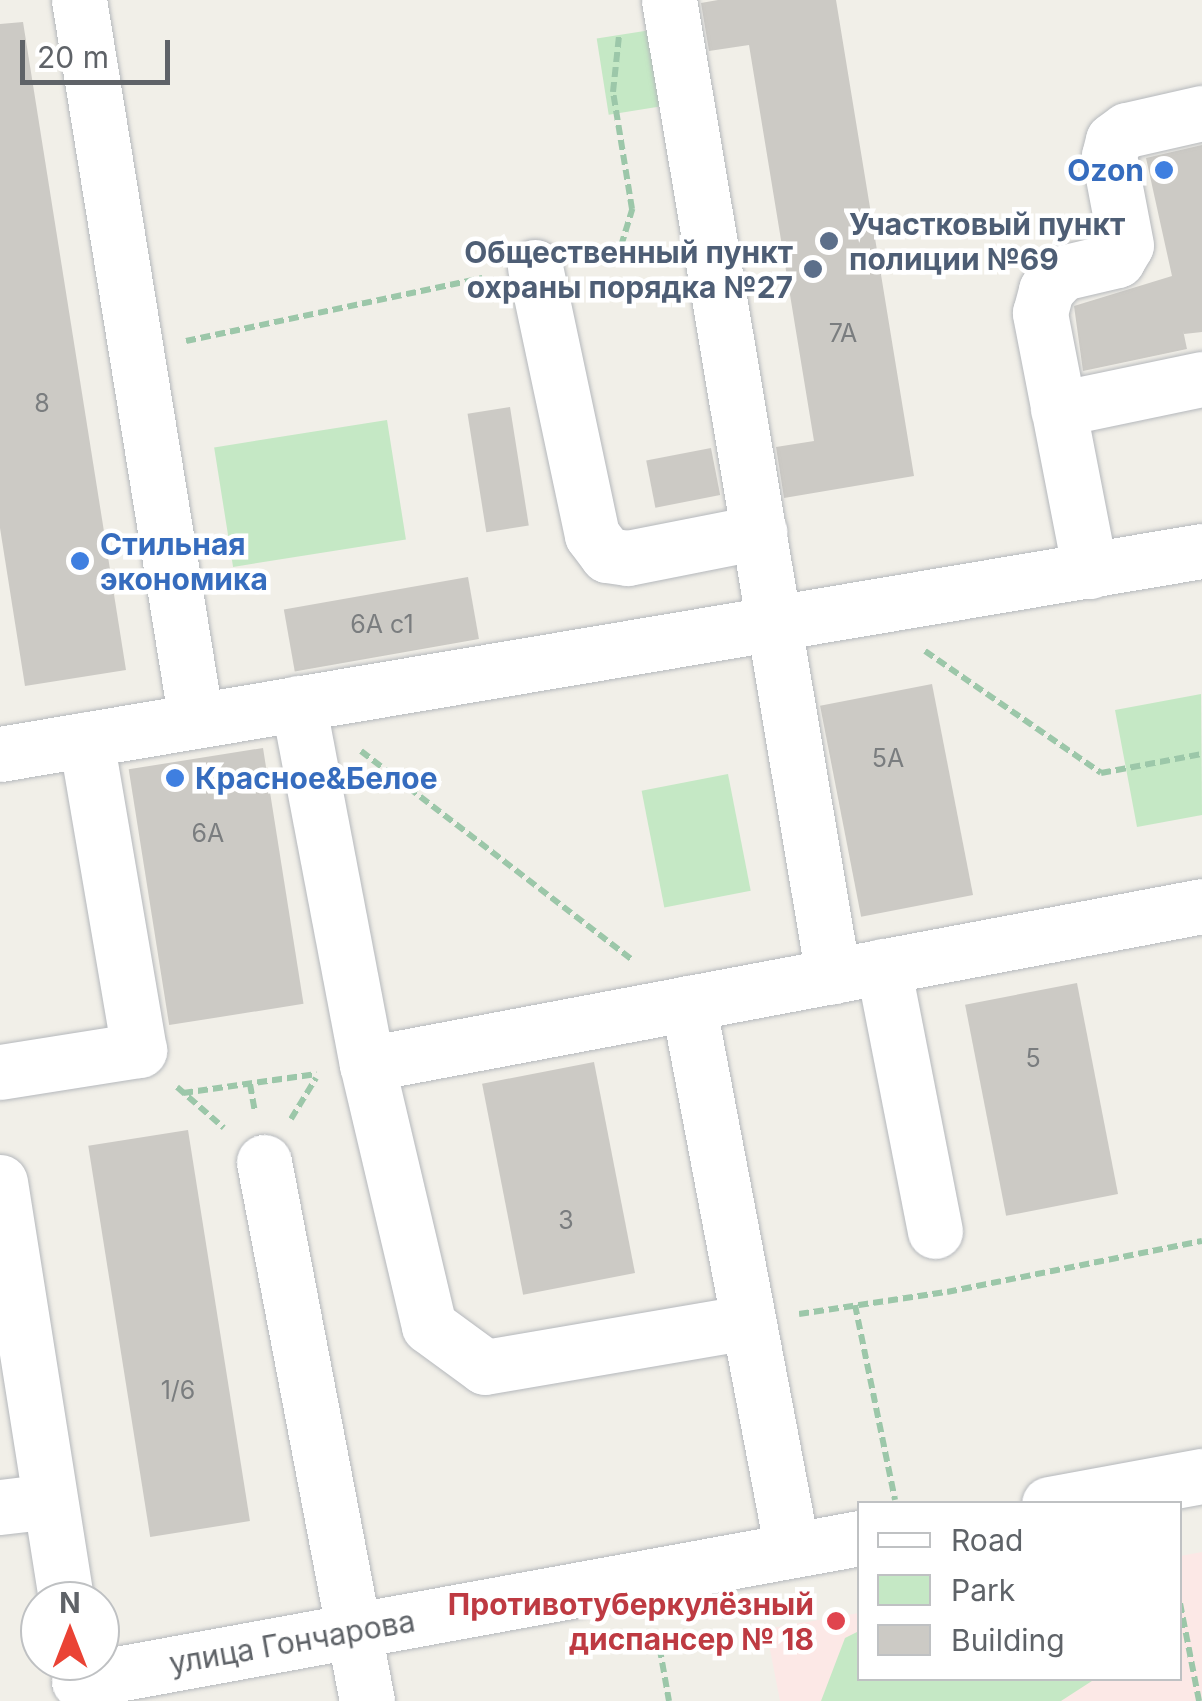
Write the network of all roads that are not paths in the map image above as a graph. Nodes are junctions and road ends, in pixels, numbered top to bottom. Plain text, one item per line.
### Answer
1 (79, 0) edge
2 (645, 9) edge
3 (1202, 113) edge
4 (535, 267) road end
5 (1202, 379) edge
6 (1058, 409) junction
7 (759, 532) junction
8 (1202, 550) edge
9 (1090, 571) junction
10 (774, 623) junction
11 (298, 703) junction
12 (196, 720) junction
13 (86, 739) junction
14 (0, 754) edge
15 (1202, 906) edge
16 (858, 971) junction
17 (688, 1003) junction
18 (343, 1069) junction
19 (0, 1072) edge
20 (264, 1162) road end
21 (0, 1182) edge
22 (935, 1232) dead end
23 (748, 1322) junction
24 (1202, 1476) edge
25 (1065, 1501) edge
26 (25, 1504) edge
27 (857, 1539) edge
28 (792, 1550) junction
29 (58, 1581) edge
30 (354, 1631) junction
31 (120, 1674) edge
32 (367, 1701) edge

1 - 12 street
2 - 7 street
3 - 6 street
4 - 7 street
5 - 6 street
6 - 9 street
7 - 10 street
8 - 9 street
9 - 10 street
10 - 11 street
10 - 16 street
11 - 12 street
11 - 18 street
12 - 13 street
13 - 14 street
13 - 19 street
15 - 16 street
16 - 17 street
16 - 22 street
17 - 18 street
17 - 23 street
18 - 23 street
20 - 30 street
21 - 26 street
23 - 28 street
24 - 25 street
26 - 29 street
27 - 28 street, улица Гончарова
28 - 30 street, улица Гончарова
30 - 31 street, улица Гончарова
30 - 32 street

